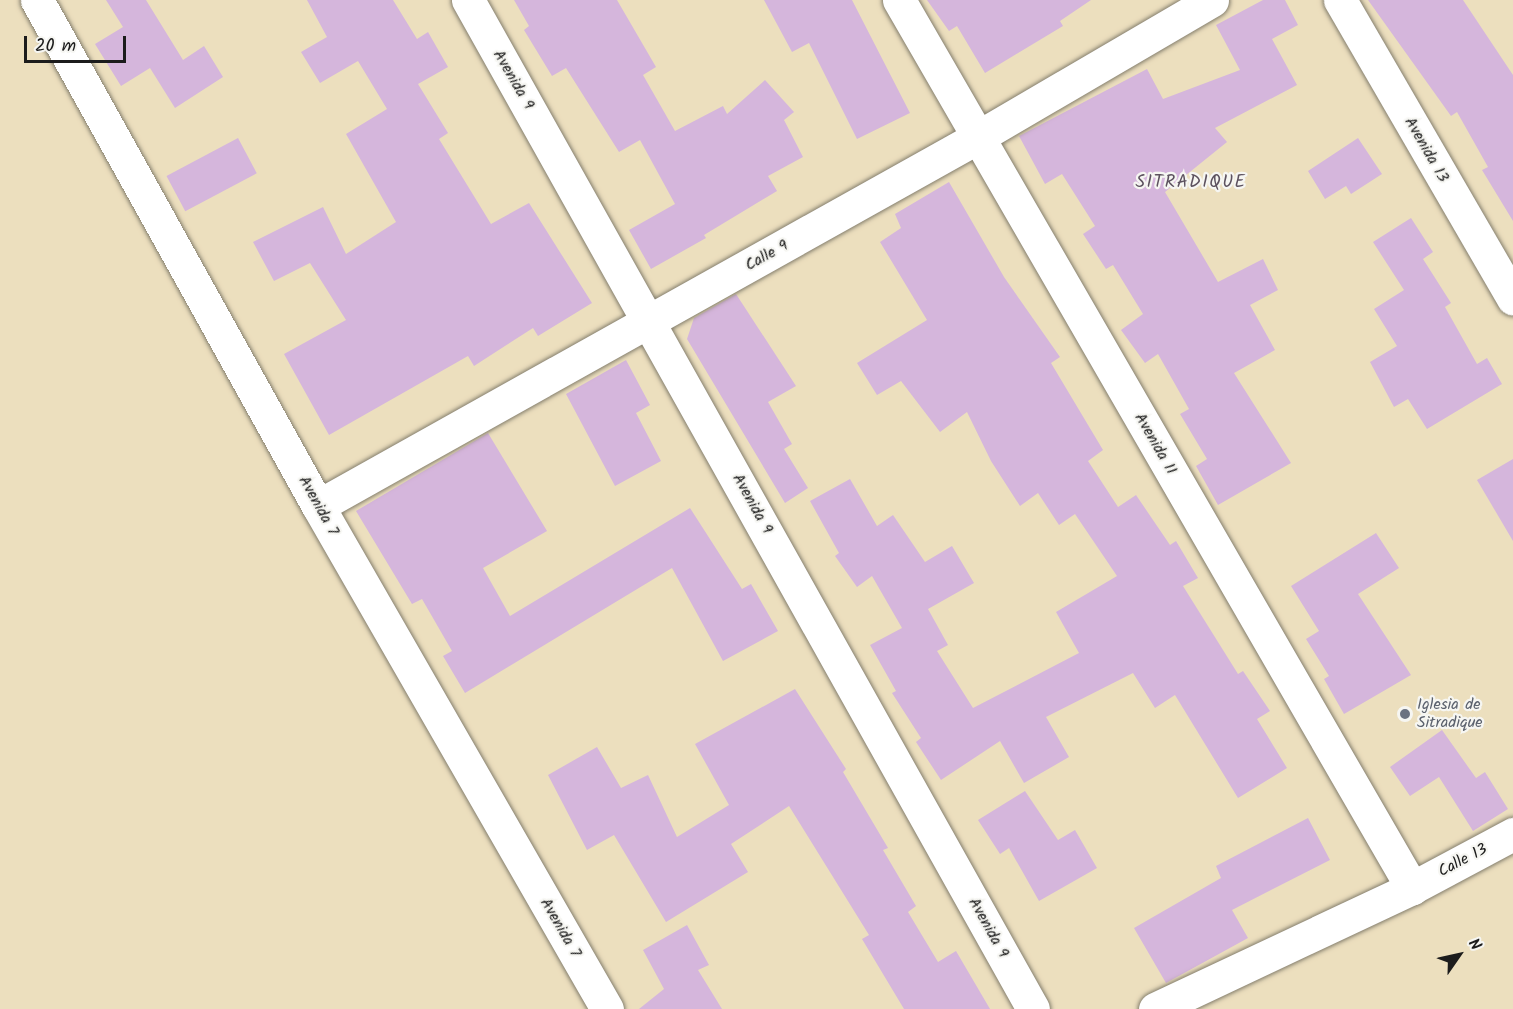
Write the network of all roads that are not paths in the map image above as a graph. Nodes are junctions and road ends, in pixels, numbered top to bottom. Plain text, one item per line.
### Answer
1 (37, 0) edge
2 (468, 0) edge
3 (898, 0) edge
4 (1212, 0) edge
5 (1340, 0) edge
6 (978, 137) junction
7 (1513, 299) edge
8 (650, 321) junction
9 (318, 506) junction
10 (1513, 834) edge
11 (1412, 888) junction
12 (607, 1009) edge
13 (1033, 1009) edge
14 (1155, 1009) edge

1 - 9 street, Avenida 7
2 - 8 street, Avenida 9
3 - 6 street, Avenida 11
4 - 6 street, Calle 9
5 - 7 street, Avenida 13
6 - 8 street, Calle 9
6 - 11 street, Avenida 11
8 - 9 street, Calle 9
8 - 13 street, Avenida 9
9 - 12 street, Avenida 7
10 - 11 street, Calle 13
11 - 14 street, Calle 13

